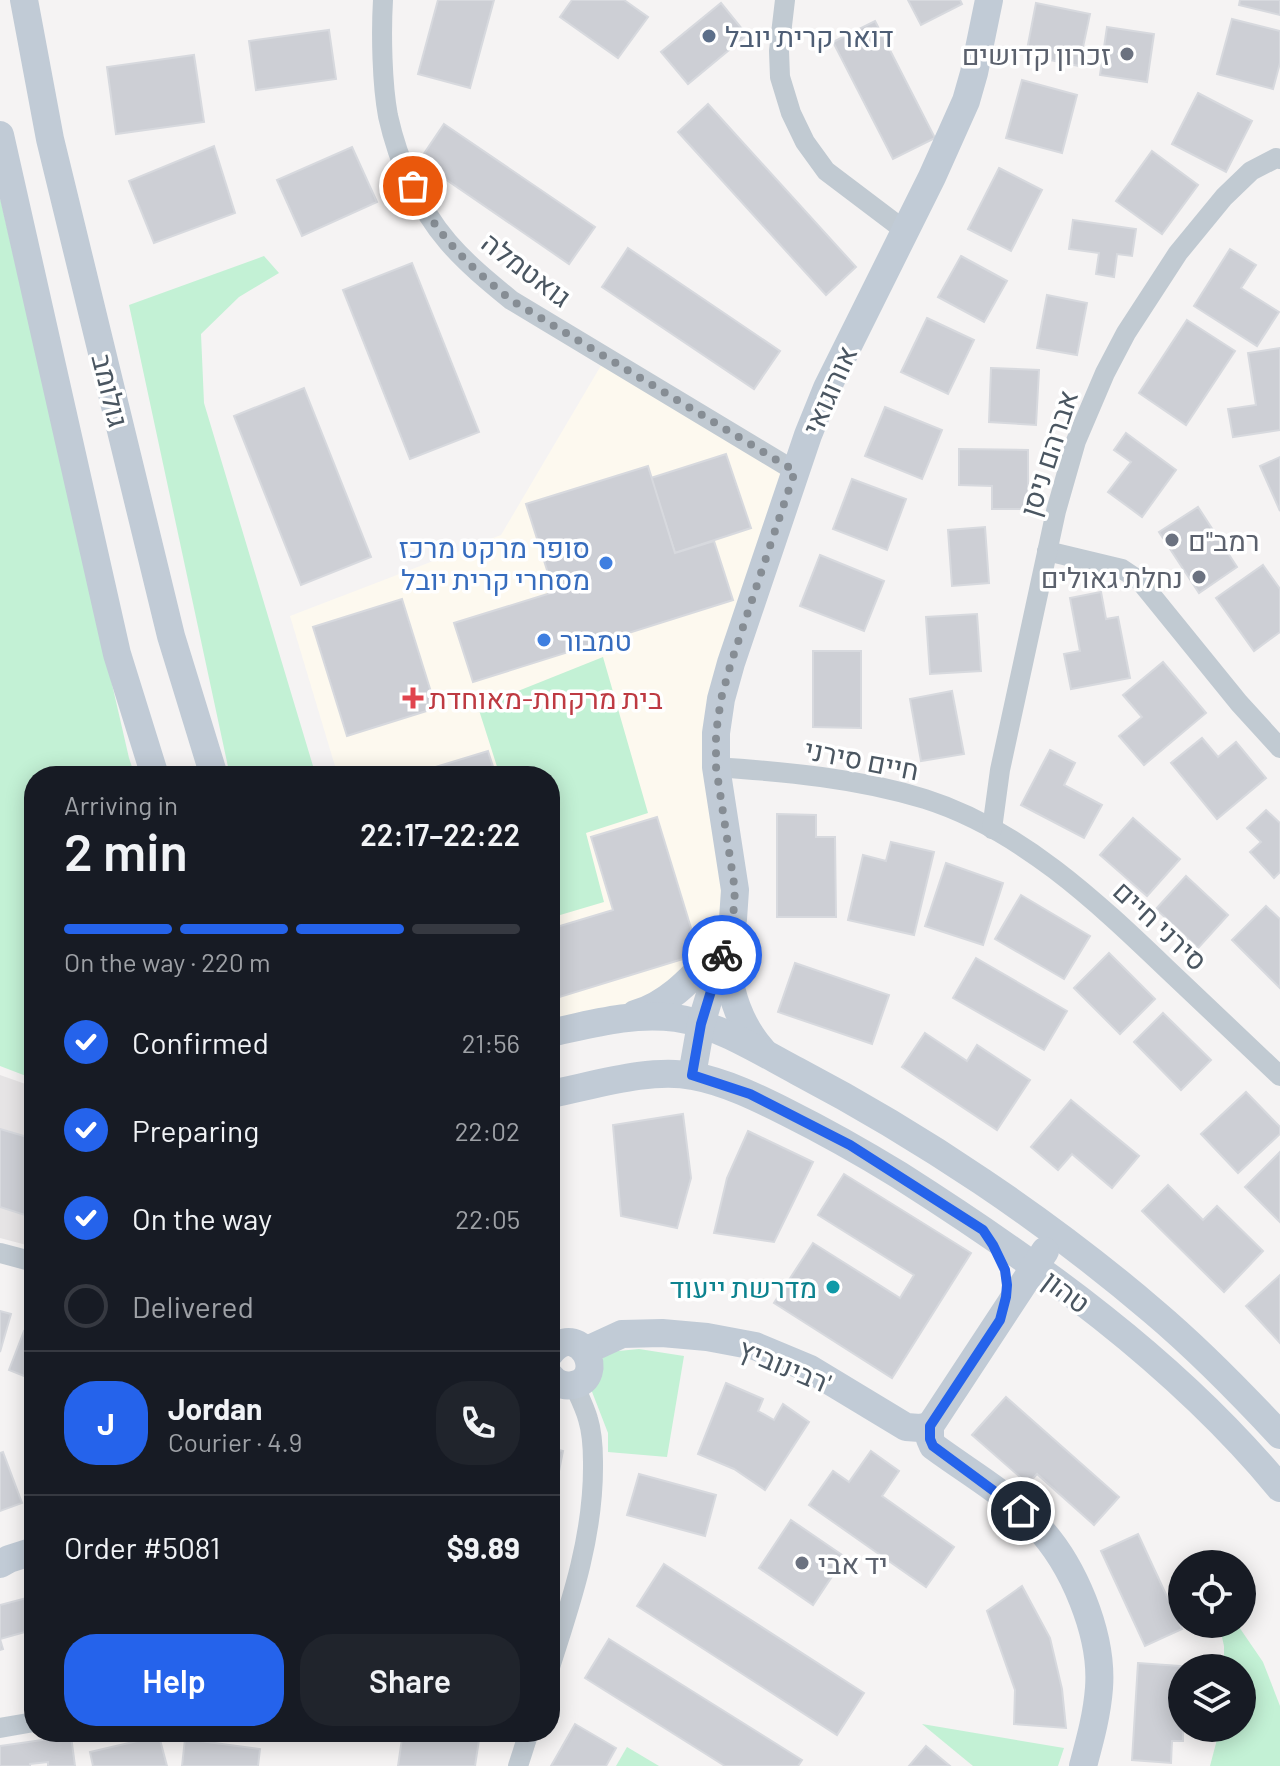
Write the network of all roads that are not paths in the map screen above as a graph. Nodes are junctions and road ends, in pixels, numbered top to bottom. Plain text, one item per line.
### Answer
1 (24, 0) edge
2 (383, 0) edge
3 (989, 0) edge
4 (784, 5) edge
5 (0, 135) edge
6 (1280, 159) edge
7 (904, 230) junction
8 (795, 471) junction
9 (1047, 551) junction
10 (1280, 748) edge
11 (152, 766) edge
12 (211, 766) edge
13 (716, 767) junction
14 (992, 829) junction
15 (727, 941) junction
16 (629, 1016) junction
17 (701, 1024) junction
18 (560, 1031) edge
19 (767, 1055) junction
20 (692, 1075) junction
21 (1280, 1076) edge
22 (560, 1092) edge
23 (983, 1230) junction
24 (1056, 1234) junction
25 (0, 1253) edge
26 (24, 1259) edge
27 (1035, 1267) junction
28 (1000, 1320) junction
29 (560, 1345) edge
30 (585, 1351) junction
31 (562, 1380) edge
32 (930, 1426) junction
33 (1280, 1435) edge
34 (1280, 1488) edge
35 (24, 1554) edge
36 (0, 1564) edge
37 (560, 1634) edge
38 (24, 1724) edge
39 (0, 1728) edge
40 (526, 1742) edge
41 (518, 1766) edge
42 (1083, 1766) edge

1 - 12 main road, גולומב
2 - 8 street, גואטמלה
3 - 7 main road, אורוגואי
4 - 7 street
5 - 11 main road, גולומב
6 - 9 street, אברהם ניסן
7 - 8 main road, אורוגואי
8 - 13 main road, אורוגואי
9 - 10 street
9 - 14 street, אברהם ניסן
13 - 14 street, חיים סירני
13 - 15 main road, אורוגואי
14 - 21 street, סירני חיים
15 - 16 main road
15 - 17 main road, אורוגואי
15 - 19 main road
16 - 17 main road, טהון
16 - 18 main road, טהון
17 - 19 main road, טהון
17 - 20 main road, אורוגואי
19 - 24 main road, טהון
20 - 22 main road, טהון
20 - 23 main road, טהון
23 - 27 main road, טהון
23 - 28 main road
24 - 27 main road
24 - 33 main road, טהון
25 - 26 street
27 - 28 main road
27 - 34 main road, טהון
28 - 32 main road
29 - 30 main road
30 - 31 main road
30 - 32 main road, רבינוביץ'
31 - 37 street
32 - 42 main road
35 - 36 main road
38 - 39 street
40 - 41 street

